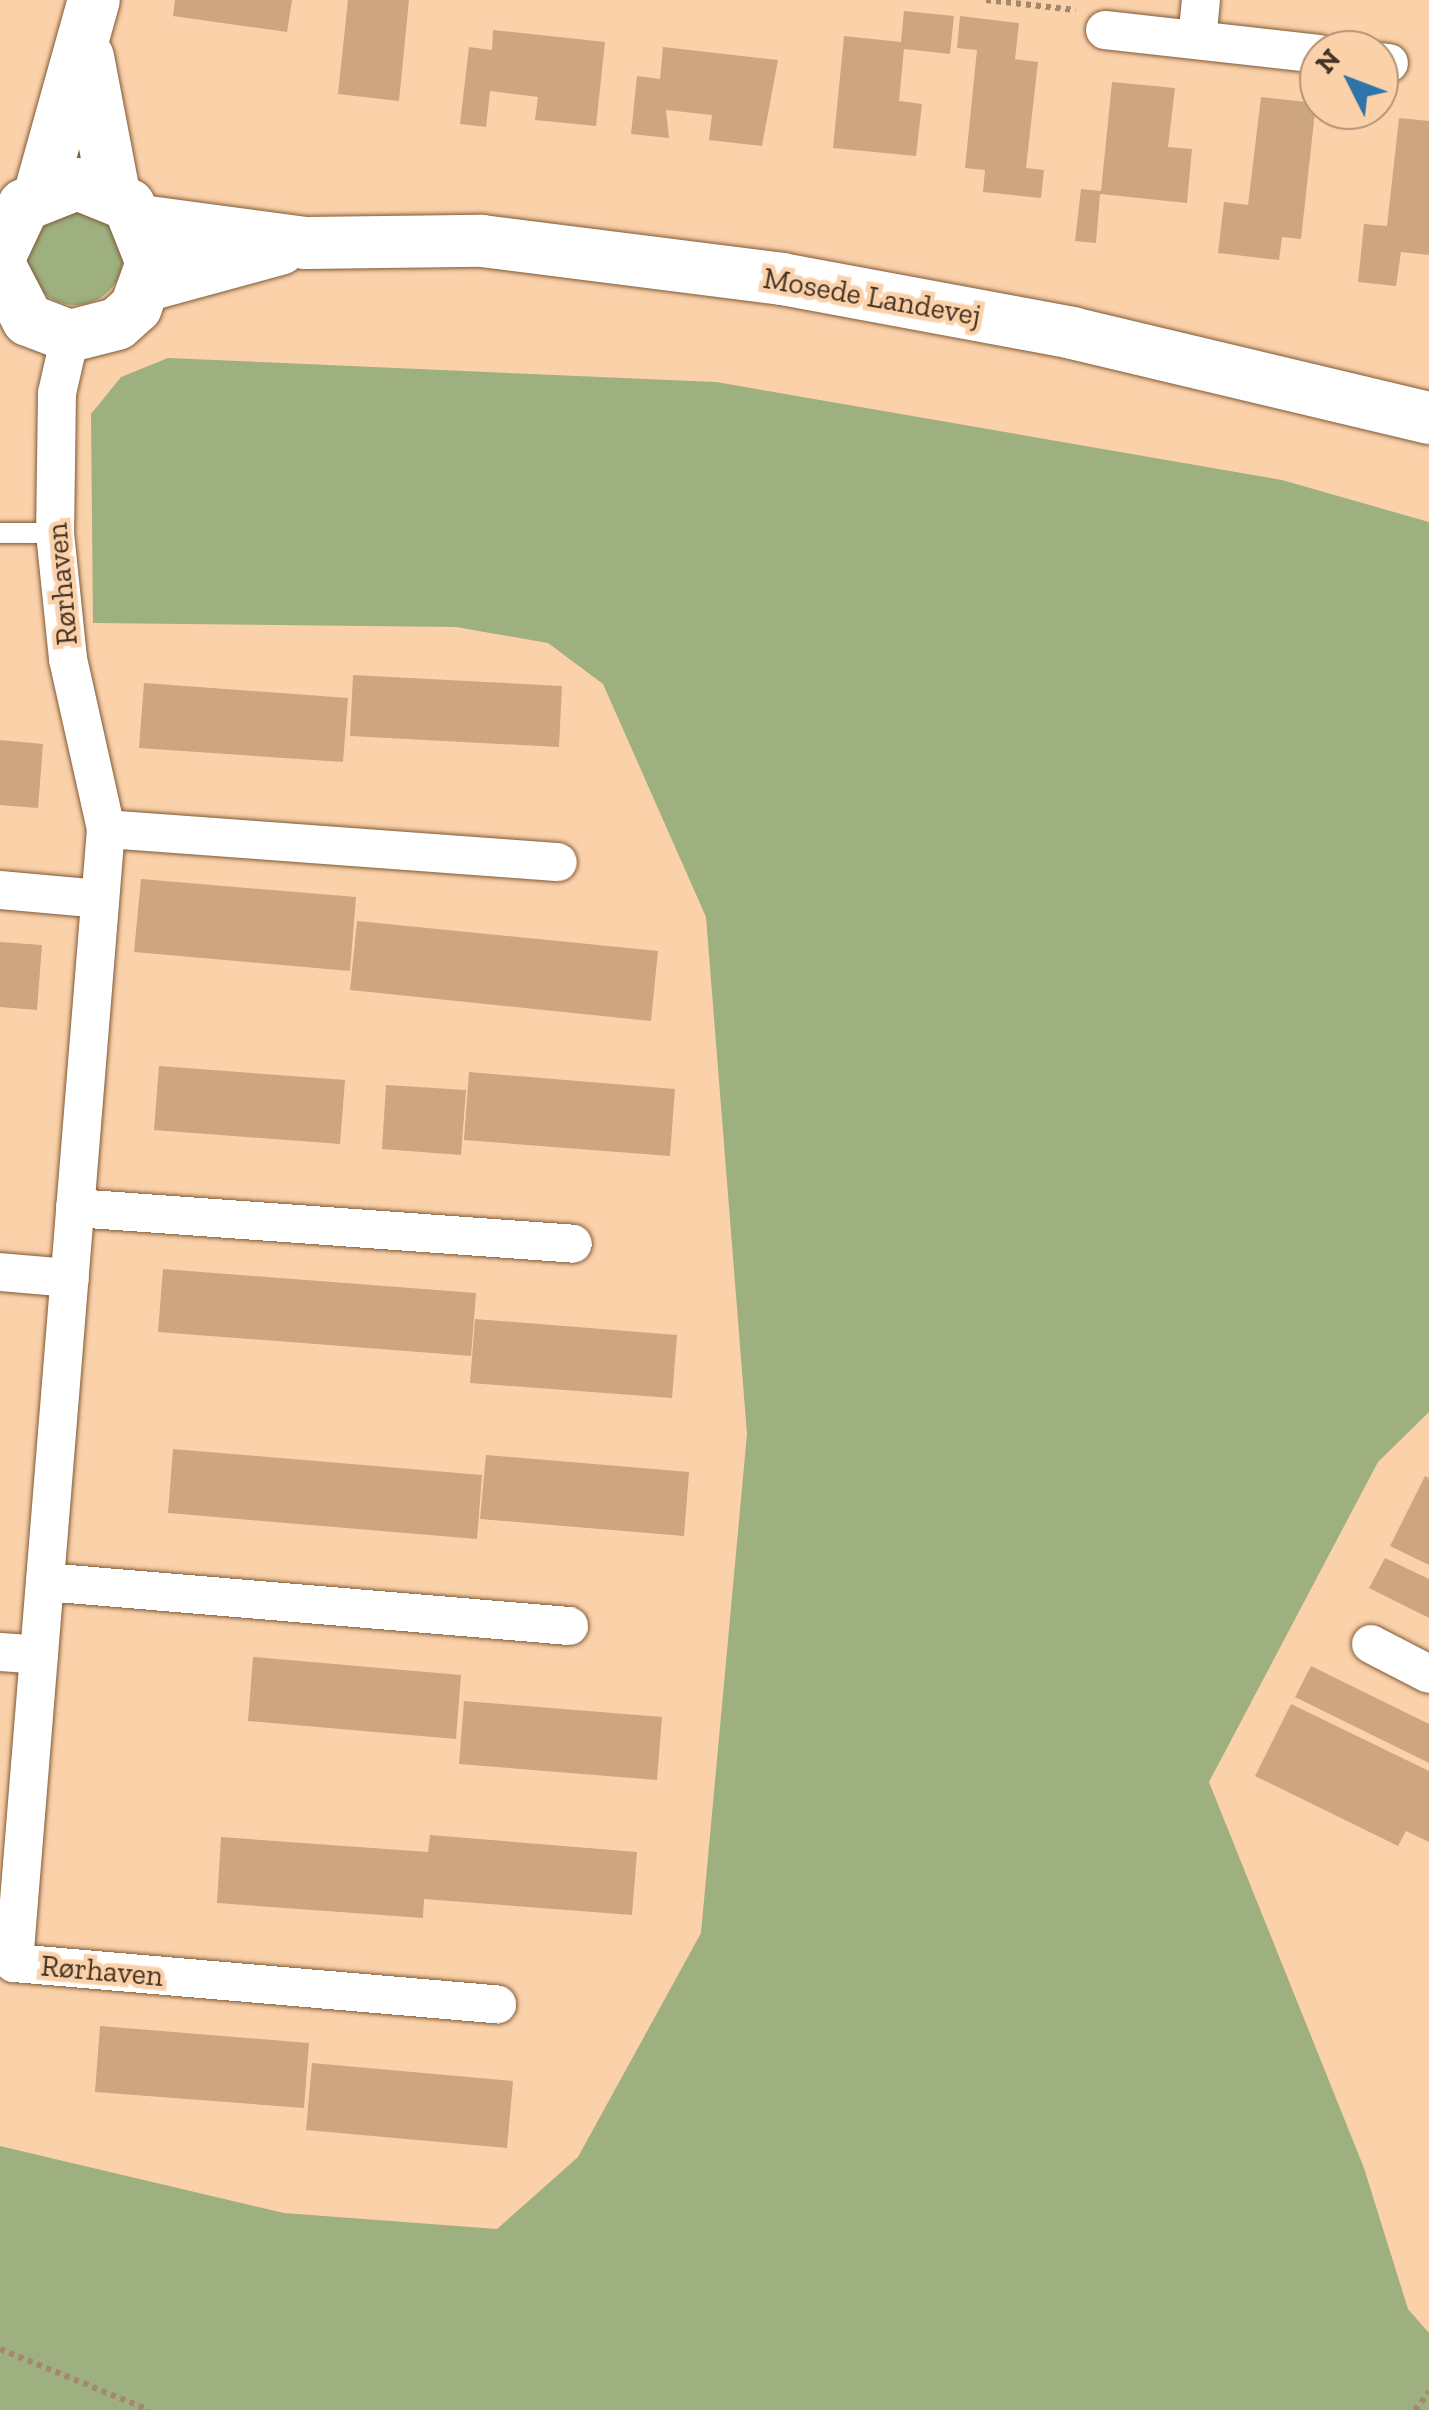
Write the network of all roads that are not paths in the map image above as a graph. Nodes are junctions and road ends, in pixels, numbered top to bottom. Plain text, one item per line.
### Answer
1 (94, 0) edge
2 (1201, 0) edge
3 (1156, 18) edge
4 (1104, 30) road end
5 (1196, 40) junction
6 (86, 51) junction
7 (1299, 52) edge
8 (128, 207) junction
9 (306, 242) junction
10 (8, 246) edge
11 (148, 285) junction
12 (70, 336) junction
13 (1429, 418) edge
14 (0, 534) edge
15 (55, 534) junction
16 (106, 829) junction
17 (558, 862) dead end
18 (0, 890) edge
19 (100, 899) junction
20 (76, 1208) junction
21 (573, 1244) dead end
22 (0, 1272) edge
23 (70, 1278) junction
24 (45, 1582) junction
25 (570, 1626) dead end
26 (1371, 1644) dead end
27 (0, 1652) edge
28 (39, 1655) junction
29 (1429, 1674) edge
30 (497, 2004) dead end

1 - 6 main road
2 - 5 street
3 - 4 street
3 - 5 street
5 - 7 street
6 - 8 main road
6 - 10 main road
8 - 9 main road, Mosede Landevej
8 - 10 main road
8 - 11 main road
9 - 11 main road, Mosede Landevej
9 - 13 main road, Mosede Landevej
10 - 12 main road
11 - 12 main road
12 - 15 street, Rørhaven
14 - 15 lane
15 - 16 street, Rørhaven
16 - 17 street
16 - 19 street, Rørhaven
18 - 19 street
19 - 20 street, Rørhaven
20 - 21 street
20 - 23 street, Rørhaven
22 - 23 street
23 - 24 street, Rørhaven
24 - 25 street
24 - 28 street, Rørhaven
26 - 29 street
27 - 28 street
28 - 30 street, Rørhaven

